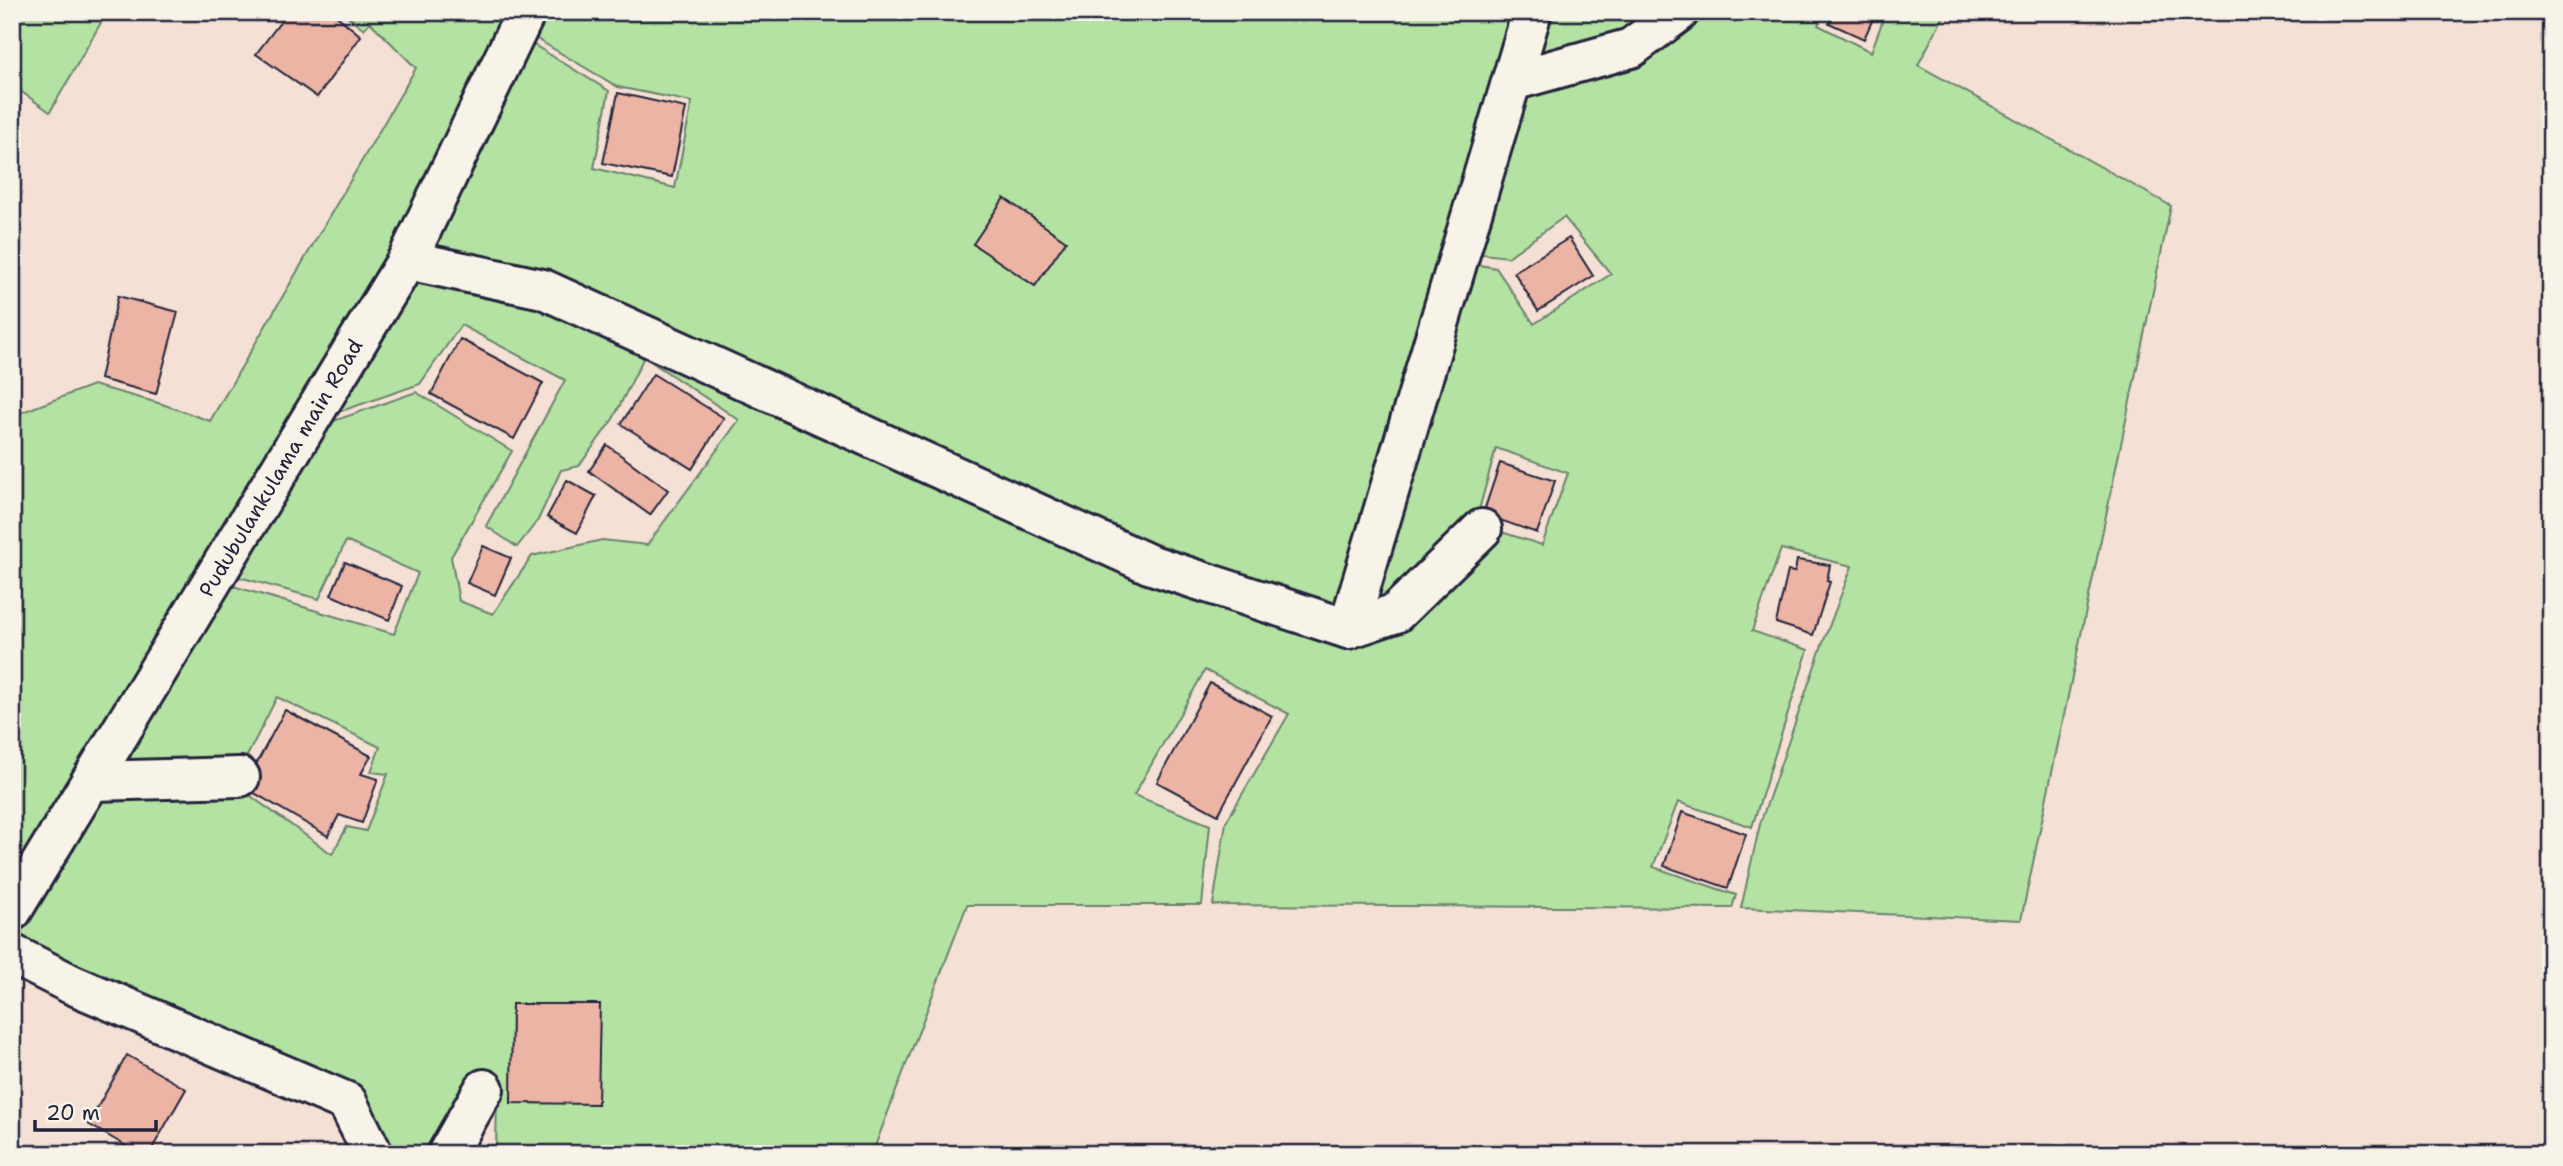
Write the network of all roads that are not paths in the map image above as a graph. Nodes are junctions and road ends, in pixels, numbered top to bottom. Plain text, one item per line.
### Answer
1 (1532, 12) edge
2 (1679, 12) edge
3 (514, 17) edge
4 (1512, 81) junction
5 (407, 260) junction
6 (1482, 529) dead end
7 (1348, 629) junction
8 (240, 777) dead end
9 (93, 781) junction
10 (12, 911) edge
11 (12, 954) edge
12 (484, 1089) dead end
13 (373, 1154) edge
14 (447, 1154) edge

1 - 4 street
2 - 4 street
3 - 5 street, Pudubulankulama main Road
4 - 7 street
5 - 7 street
5 - 9 street, Pudubulankulama main Road
6 - 7 street
8 - 9 street
9 - 10 street, Pudubulankulama main Road
11 - 13 street
12 - 14 street

